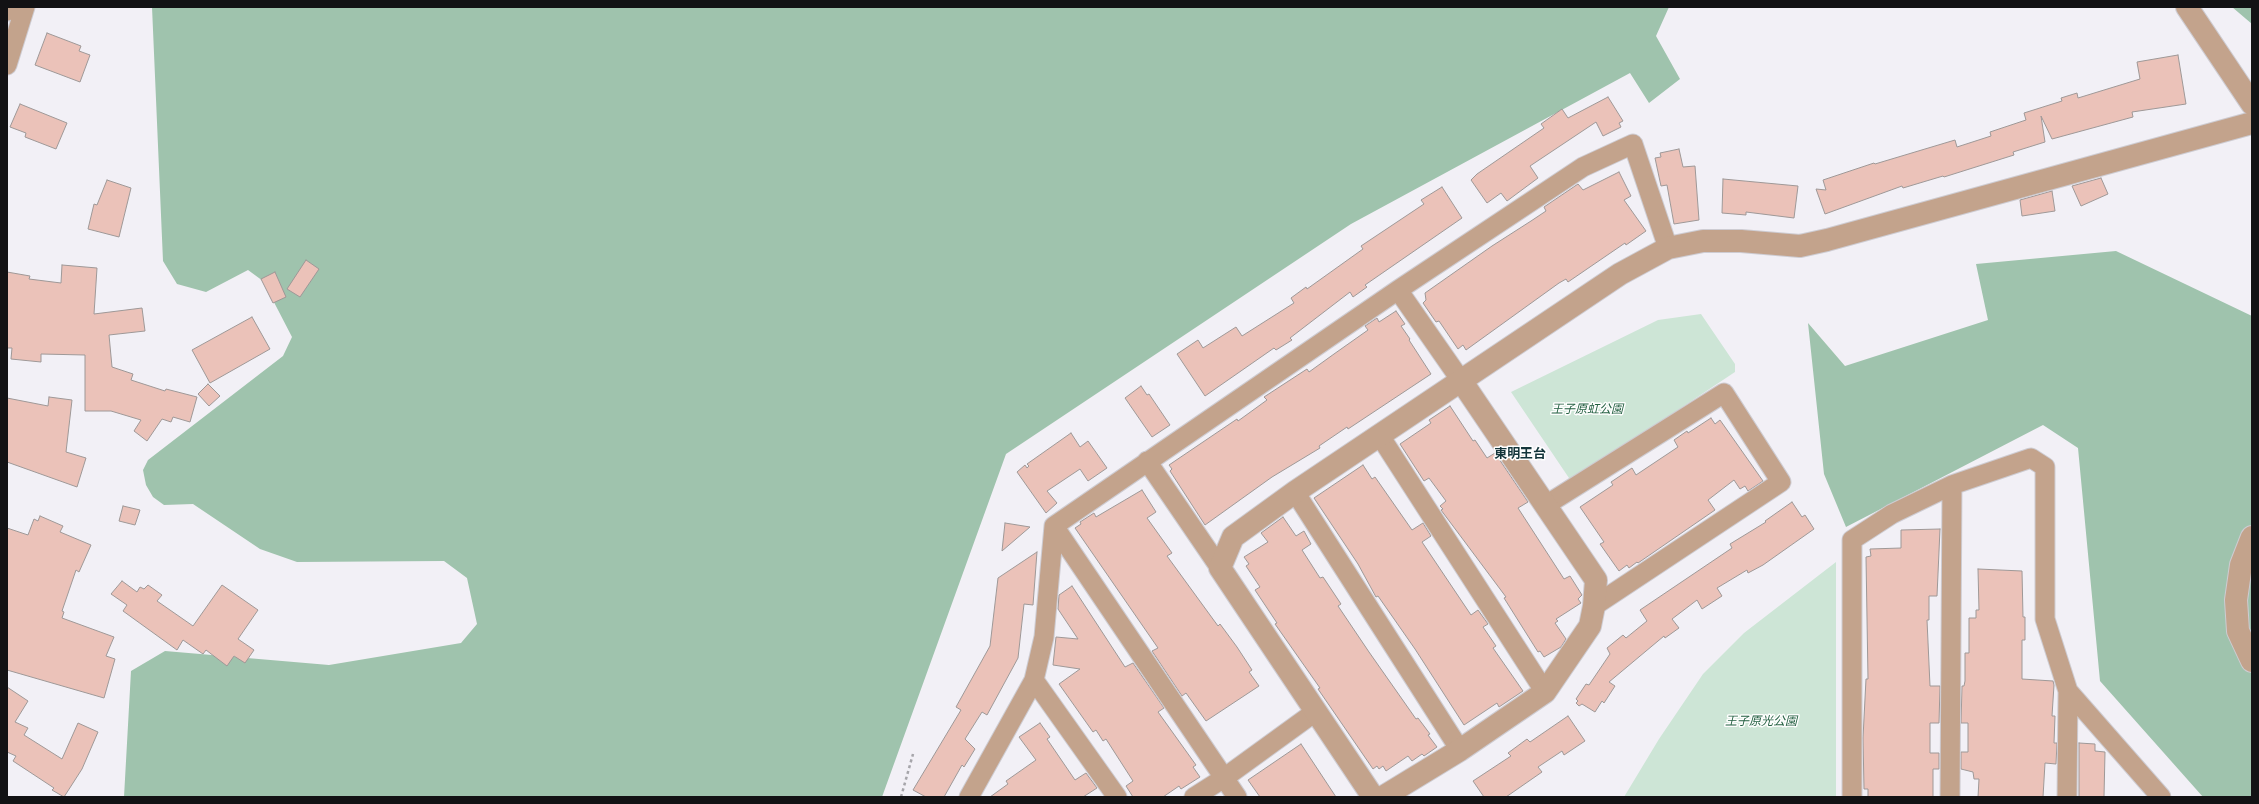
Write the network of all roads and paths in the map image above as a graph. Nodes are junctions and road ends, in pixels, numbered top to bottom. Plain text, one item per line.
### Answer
1 (8, 7) edge
2 (25, 7) edge
3 (2187, 7) edge
4 (7, 11) edge
5 (7, 65) edge
6 (2252, 104) edge
7 (2252, 123) edge
8 (1668, 248) junction
9 (1398, 290) junction
10 (1462, 382) junction
11 (1380, 436) junction
12 (1147, 461) junction
13 (1952, 485) junction
14 (1295, 492) junction
15 (1546, 505) junction
16 (1054, 526) junction
17 (2252, 537) edge
18 (1220, 568) junction
19 (1594, 606) junction
20 (2252, 661) edge
21 (1034, 680) junction
22 (2068, 691) junction
23 (1544, 692) junction
24 (1315, 712) junction
25 (1460, 750) junction
26 (913, 754) dead end
27 (1224, 778) junction
28 (901, 797) edge
29 (969, 797) edge
30 (1117, 797) edge
31 (1194, 797) edge
32 (1237, 797) edge
33 (1373, 797) edge
34 (1383, 797) edge
35 (1852, 797) edge
36 (1950, 797) edge
37 (2068, 797) edge
38 (2161, 797) edge

1 - 4 street
2 - 5 street
3 - 6 street
7 - 8 street
8 - 9 street
8 - 10 street
9 - 10 street
9 - 12 street
10 - 11 street
10 - 15 street
11 - 14 street
11 - 23 street
12 - 16 street
12 - 18 street
13 - 22 street
13 - 35 street
13 - 36 street
14 - 18 street
14 - 25 street
15 - 19 street
15 - 19 street
16 - 21 street
16 - 27 street
17 - 20 street
18 - 24 street
19 - 23 street
21 - 29 street
21 - 30 street
22 - 37 street
22 - 38 street
23 - 25 street
24 - 27 street
24 - 33 street
25 - 34 street
26 - 28 path
27 - 31 street
27 - 32 street

